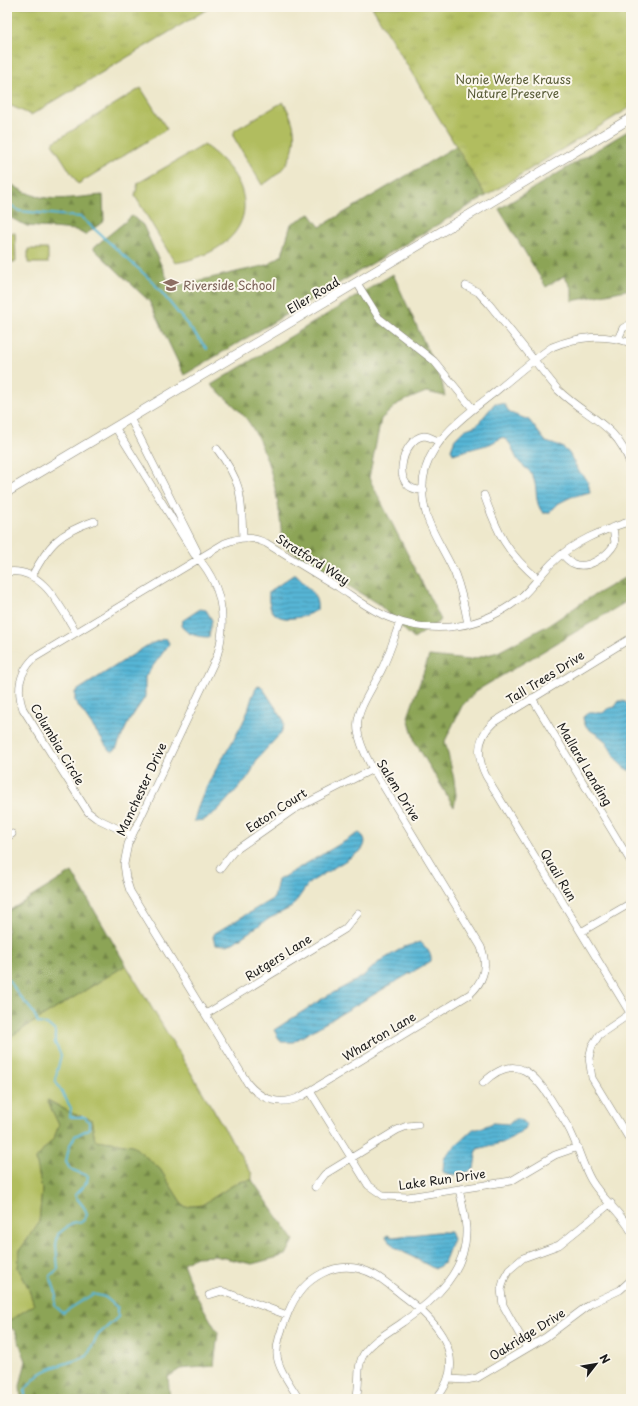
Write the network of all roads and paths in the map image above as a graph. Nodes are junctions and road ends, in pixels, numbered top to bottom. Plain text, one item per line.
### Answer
1 (631, 118) edge
2 (357, 283) junction
3 (466, 286) dead end
4 (631, 324) edge
5 (618, 339) junction
6 (631, 343) edge
7 (534, 361) junction
8 (473, 409) junction
9 (130, 418) junction
10 (115, 427) junction
11 (438, 441) junction
12 (217, 449) dead end
13 (631, 466) edge
14 (424, 490) junction
15 (7, 492) edge
16 (484, 495) dead end
17 (631, 521) edge
18 (94, 522) dead end
19 (613, 527) junction
20 (243, 538) junction
21 (562, 554) junction
22 (199, 559) junction
23 (7, 572) edge
24 (32, 576) junction
25 (538, 579) junction
26 (400, 622) junction
27 (468, 624) junction
28 (76, 632) junction
29 (631, 638) edge
30 (49, 648) joint
31 (532, 698) junction
32 (480, 744) joint
33 (373, 769) junction
34 (131, 835) junction
35 (631, 862) edge
36 (220, 869) dead end
37 (631, 902) edge
38 (358, 913) dead end
39 (581, 932) junction
40 (485, 962) joint
41 (631, 1013) edge
42 (206, 1014) junction
43 (483, 1083) dead end
44 (310, 1091) junction
45 (265, 1098) joint
46 (418, 1125) dead end
47 (631, 1142) edge
48 (578, 1148) junction
49 (351, 1158) junction
50 (314, 1187) dead end
51 (459, 1189) junction
52 (610, 1203) junction
53 (631, 1231) edge
54 (631, 1280) edge
55 (209, 1294) dead end
56 (421, 1309) junction
57 (287, 1315) junction
58 (527, 1348) junction
59 (449, 1379) junction
60 (298, 1399) edge
61 (356, 1399) edge
62 (436, 1399) edge

1 - 2 street, Eller Road
2 - 8 street
2 - 9 street, Eller Road
3 - 7 street
4 - 5 street
5 - 6 street
5 - 7 street
7 - 8 street
7 - 13 street
8 - 11 street
9 - 10 street, Eller Road
9 - 22 street, Manchester Drive
10 - 15 street, Eller Road
10 - 22 street, Manchester Drive
11 - 14 street
11 - 14 street
12 - 20 street
14 - 27 street
16 - 25 street
17 - 19 street, Stratford Way
18 - 24 street
19 - 21 street, Stratford Way
19 - 21 street
20 - 22 street, Stratford Way
20 - 26 street, Stratford Way
21 - 25 street, Stratford Way
22 - 28 street, Stratford Way
22 - 34 street, Manchester Drive
23 - 24 street
24 - 28 street
25 - 27 street, Stratford Way
26 - 27 street, Stratford Way
26 - 33 street, Salem Drive
28 - 30 street, Stratford Way
29 - 31 street, Tall Trees Drive
30 - 34 street, Columbia Circle
31 - 32 street, Tall Trees Drive
31 - 35 street, Mallard Landing
32 - 39 street, Quail Run
33 - 36 street, Eaton Court
33 - 40 street, Salem Drive
34 - 42 street, Manchester Drive
37 - 39 street
38 - 42 street, Rutgers Lane
39 - 41 street, Quail Run
40 - 44 street, Wharton Lane
41 - 47 street
42 - 45 street, Manchester Drive
43 - 48 street
44 - 45 street, Wharton Lane
44 - 49 street, Lake Run Drive
46 - 49 street
48 - 51 street, Lake Run Drive
48 - 52 street
49 - 50 street
49 - 51 street, Lake Run Drive
51 - 56 street
52 - 53 street
52 - 58 street
54 - 58 street, Oakridge Drive
55 - 57 street
56 - 57 street
56 - 59 street
56 - 61 street
57 - 60 street
58 - 59 street, Oakridge Drive
59 - 62 street

